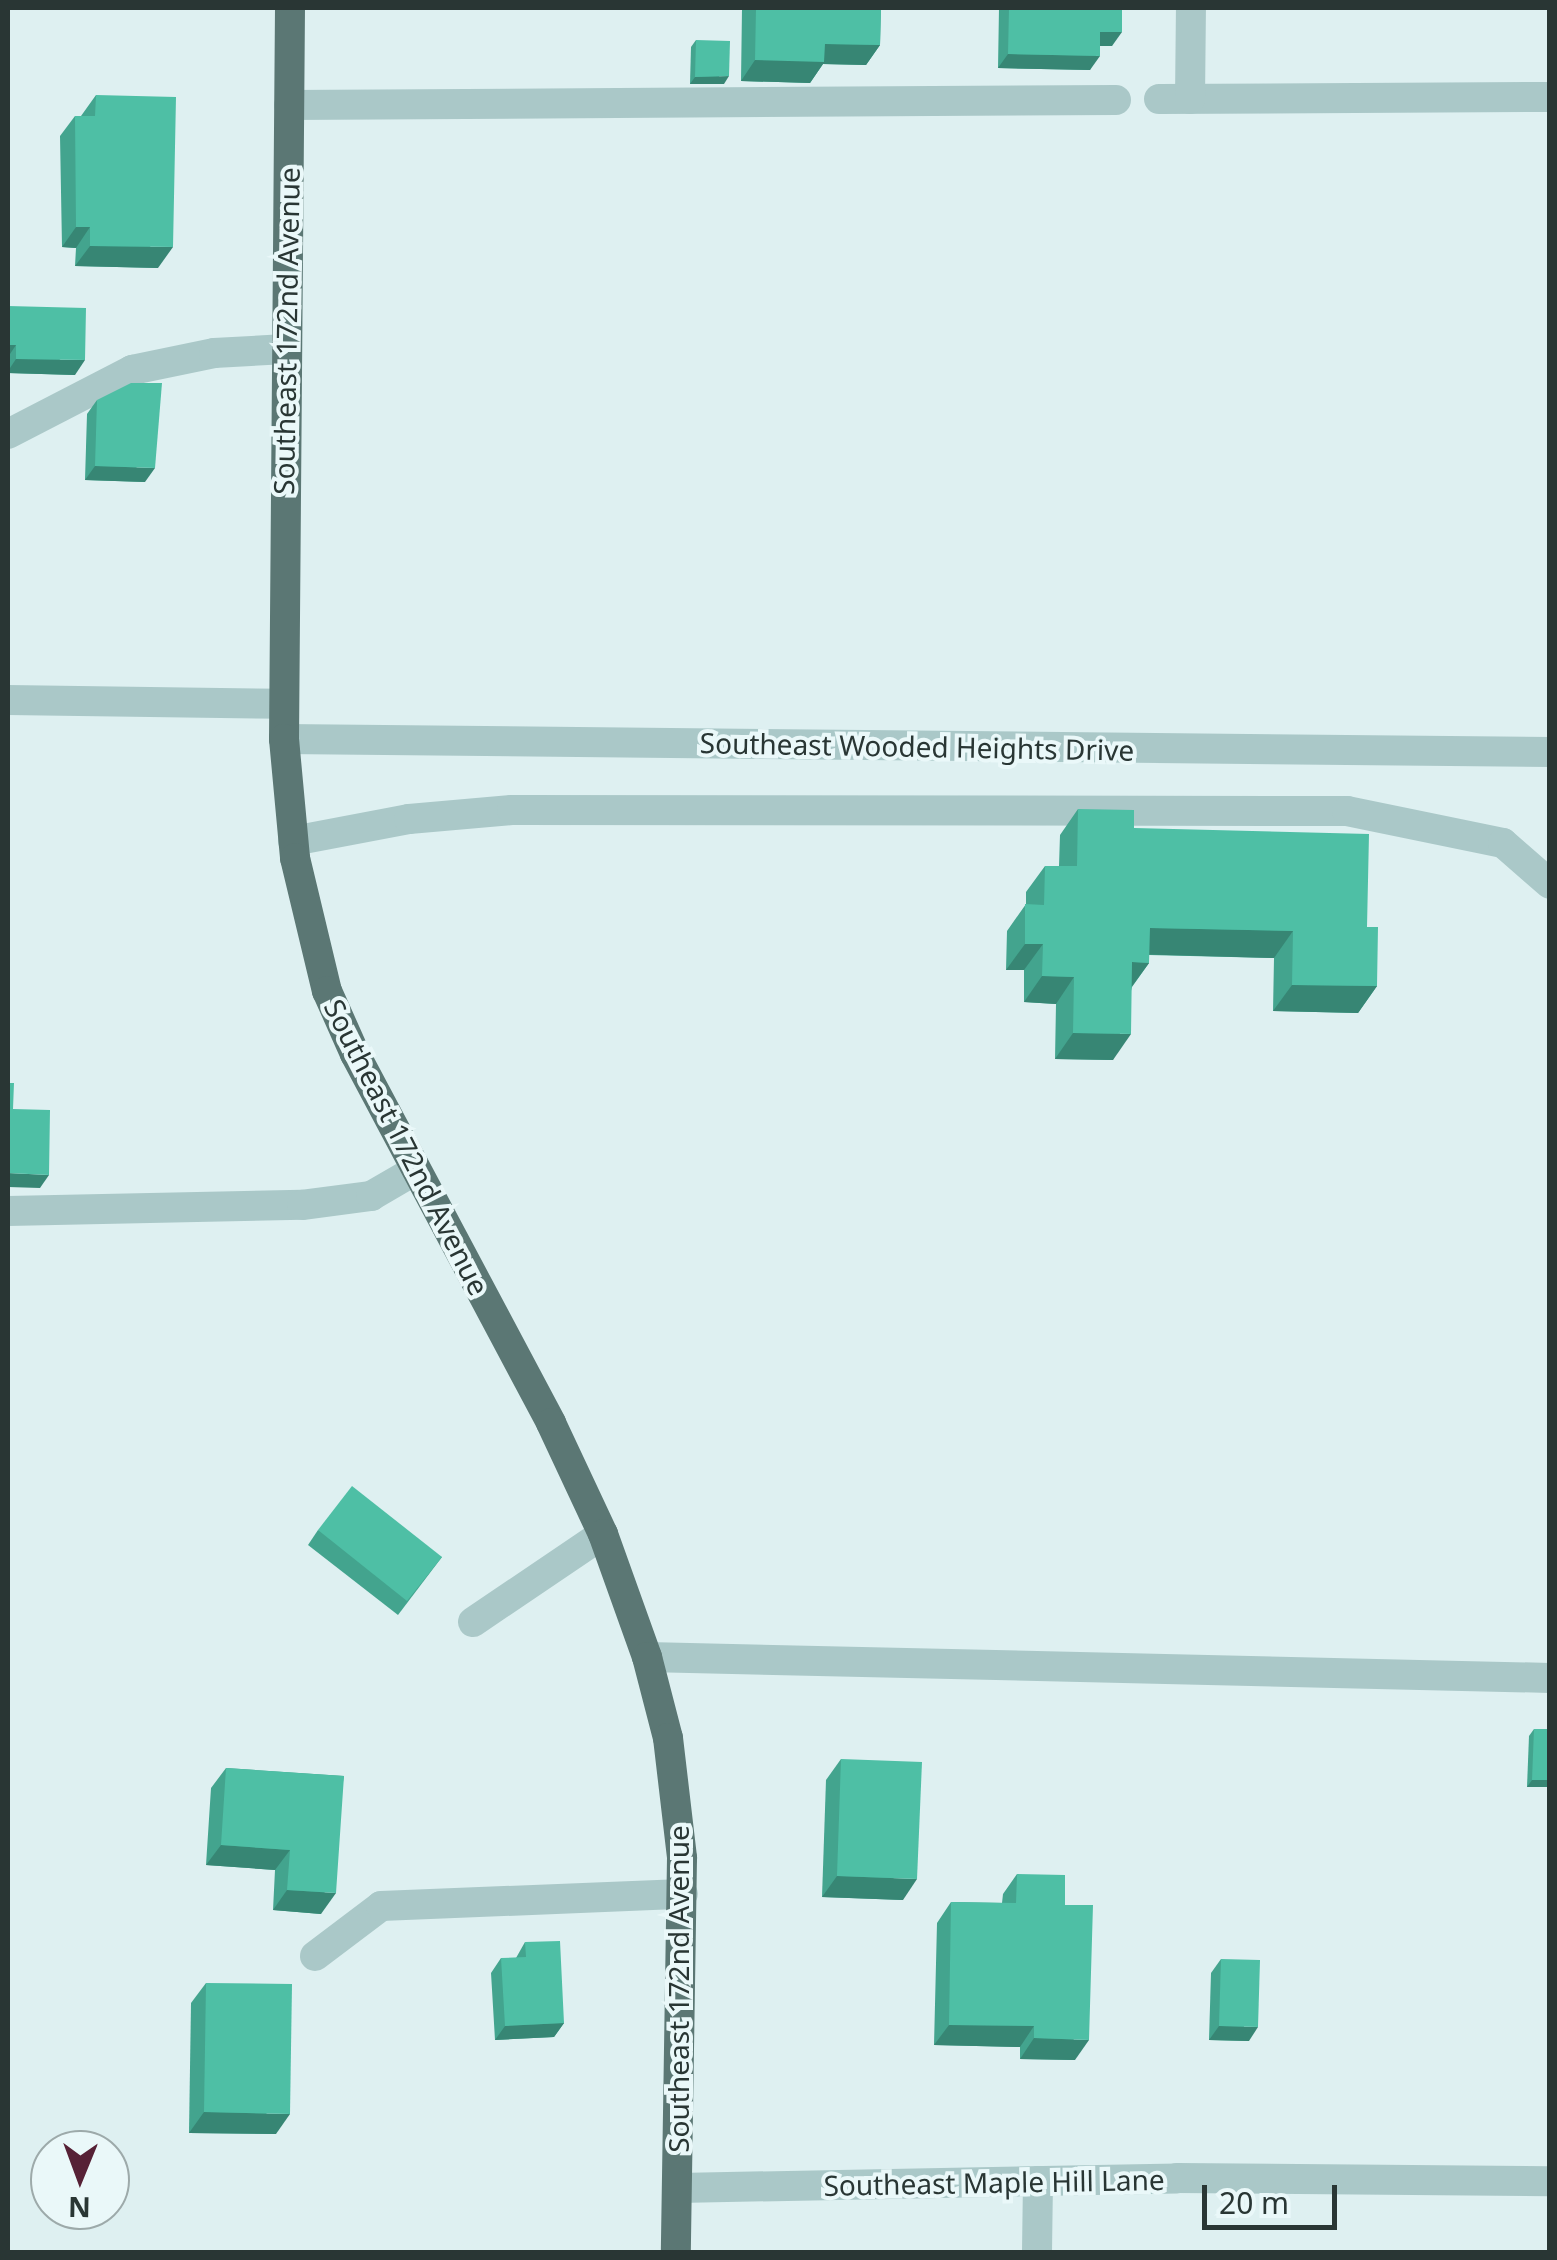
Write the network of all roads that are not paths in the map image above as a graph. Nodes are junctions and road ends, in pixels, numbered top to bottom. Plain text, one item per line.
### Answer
1 (290, 8) edge
2 (1191, 8) edge
3 (1550, 97) edge
4 (1190, 99) junction
5 (1116, 100) dead end
6 (1160, 100) dead end
7 (289, 105) junction
8 (286, 349) junction
9 (8, 434) edge
10 (8, 700) edge
11 (284, 704) junction
12 (284, 739) junction
13 (1550, 752) edge
14 (293, 841) junction
15 (1550, 884) edge
16 (414, 1171) junction
17 (8, 1211) edge
18 (603, 1534) junction
19 (473, 1622) dead end
20 (648, 1656) junction
21 (1550, 1678) edge
22 (683, 1894) junction
23 (315, 1956) dead end
24 (1038, 2181) junction
25 (1550, 2181) edge
26 (678, 2188) junction
27 (676, 2252) edge
28 (1037, 2252) edge

1 - 7 main road, Southeast 172nd Avenue
2 - 4 street
3 - 4 street
4 - 6 street
5 - 7 street
7 - 8 main road, Southeast 172nd Avenue
8 - 9 street
8 - 11 main road, Southeast 172nd Avenue
10 - 11 street
11 - 12 main road, Southeast 172nd Avenue
12 - 13 street, Southeast Wooded Heights Drive
12 - 14 main road, Southeast 172nd Avenue
14 - 15 street
14 - 16 main road, Southeast 172nd Avenue
16 - 17 street
16 - 18 main road, Southeast 172nd Avenue
18 - 19 street
18 - 20 main road, Southeast 172nd Avenue
20 - 21 street
20 - 22 main road, Southeast 172nd Avenue
22 - 23 street
22 - 26 main road, Southeast 172nd Avenue
24 - 25 street, Southeast Maple Hill Lane
24 - 26 street, Southeast Maple Hill Lane
24 - 28 street
26 - 27 main road, Southeast 172nd Avenue

